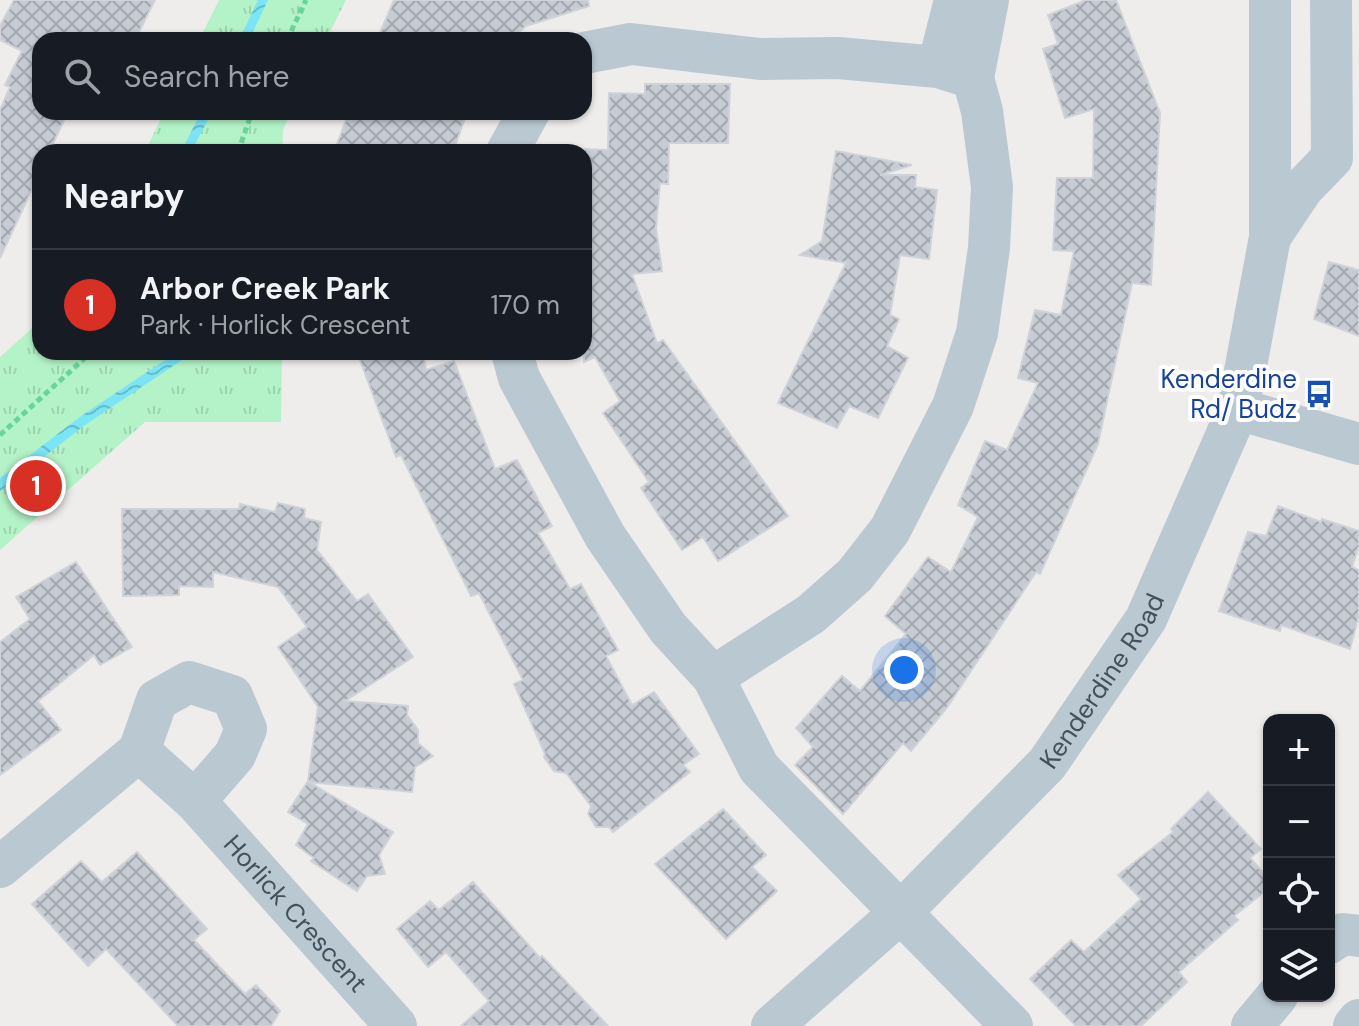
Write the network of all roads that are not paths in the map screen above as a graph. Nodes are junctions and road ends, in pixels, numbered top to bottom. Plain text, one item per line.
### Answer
1 (955, 0) edge
2 (988, 0) edge
3 (1270, 0) edge
4 (1331, 0) edge
5 (592, 51) edge
6 (956, 72) junction
7 (525, 120) edge
8 (511, 144) edge
9 (1270, 237) junction
10 (514, 360) edge
11 (1238, 409) junction
12 (1359, 444) edge
13 (713, 677) junction
14 (139, 751) junction
15 (195, 801) junction
16 (0, 867) edge
17 (900, 913) junction
18 (1359, 936) edge
19 (1335, 939) edge
20 (1272, 1002) edge
21 (1359, 1020) edge
22 (396, 1026) edge
23 (772, 1026) edge
24 (1012, 1026) edge
25 (1252, 1026) edge
26 (1354, 1026) edge

1 - 6 street
2 - 6 street
3 - 9 street, Kenderdine Road
4 - 9 street, Kenderdine Road
5 - 6 street
6 - 13 street
7 - 8 street
9 - 11 street, Kenderdine Road
10 - 13 street
11 - 12 street
11 - 17 street, Kenderdine Road
13 - 17 street
14 - 15 street, Horlick Crescent
14 - 15 street
14 - 16 street
15 - 22 street, Horlick Crescent
17 - 23 street, Kenderdine Road
17 - 24 street
18 - 19 street
20 - 25 street
21 - 26 street

